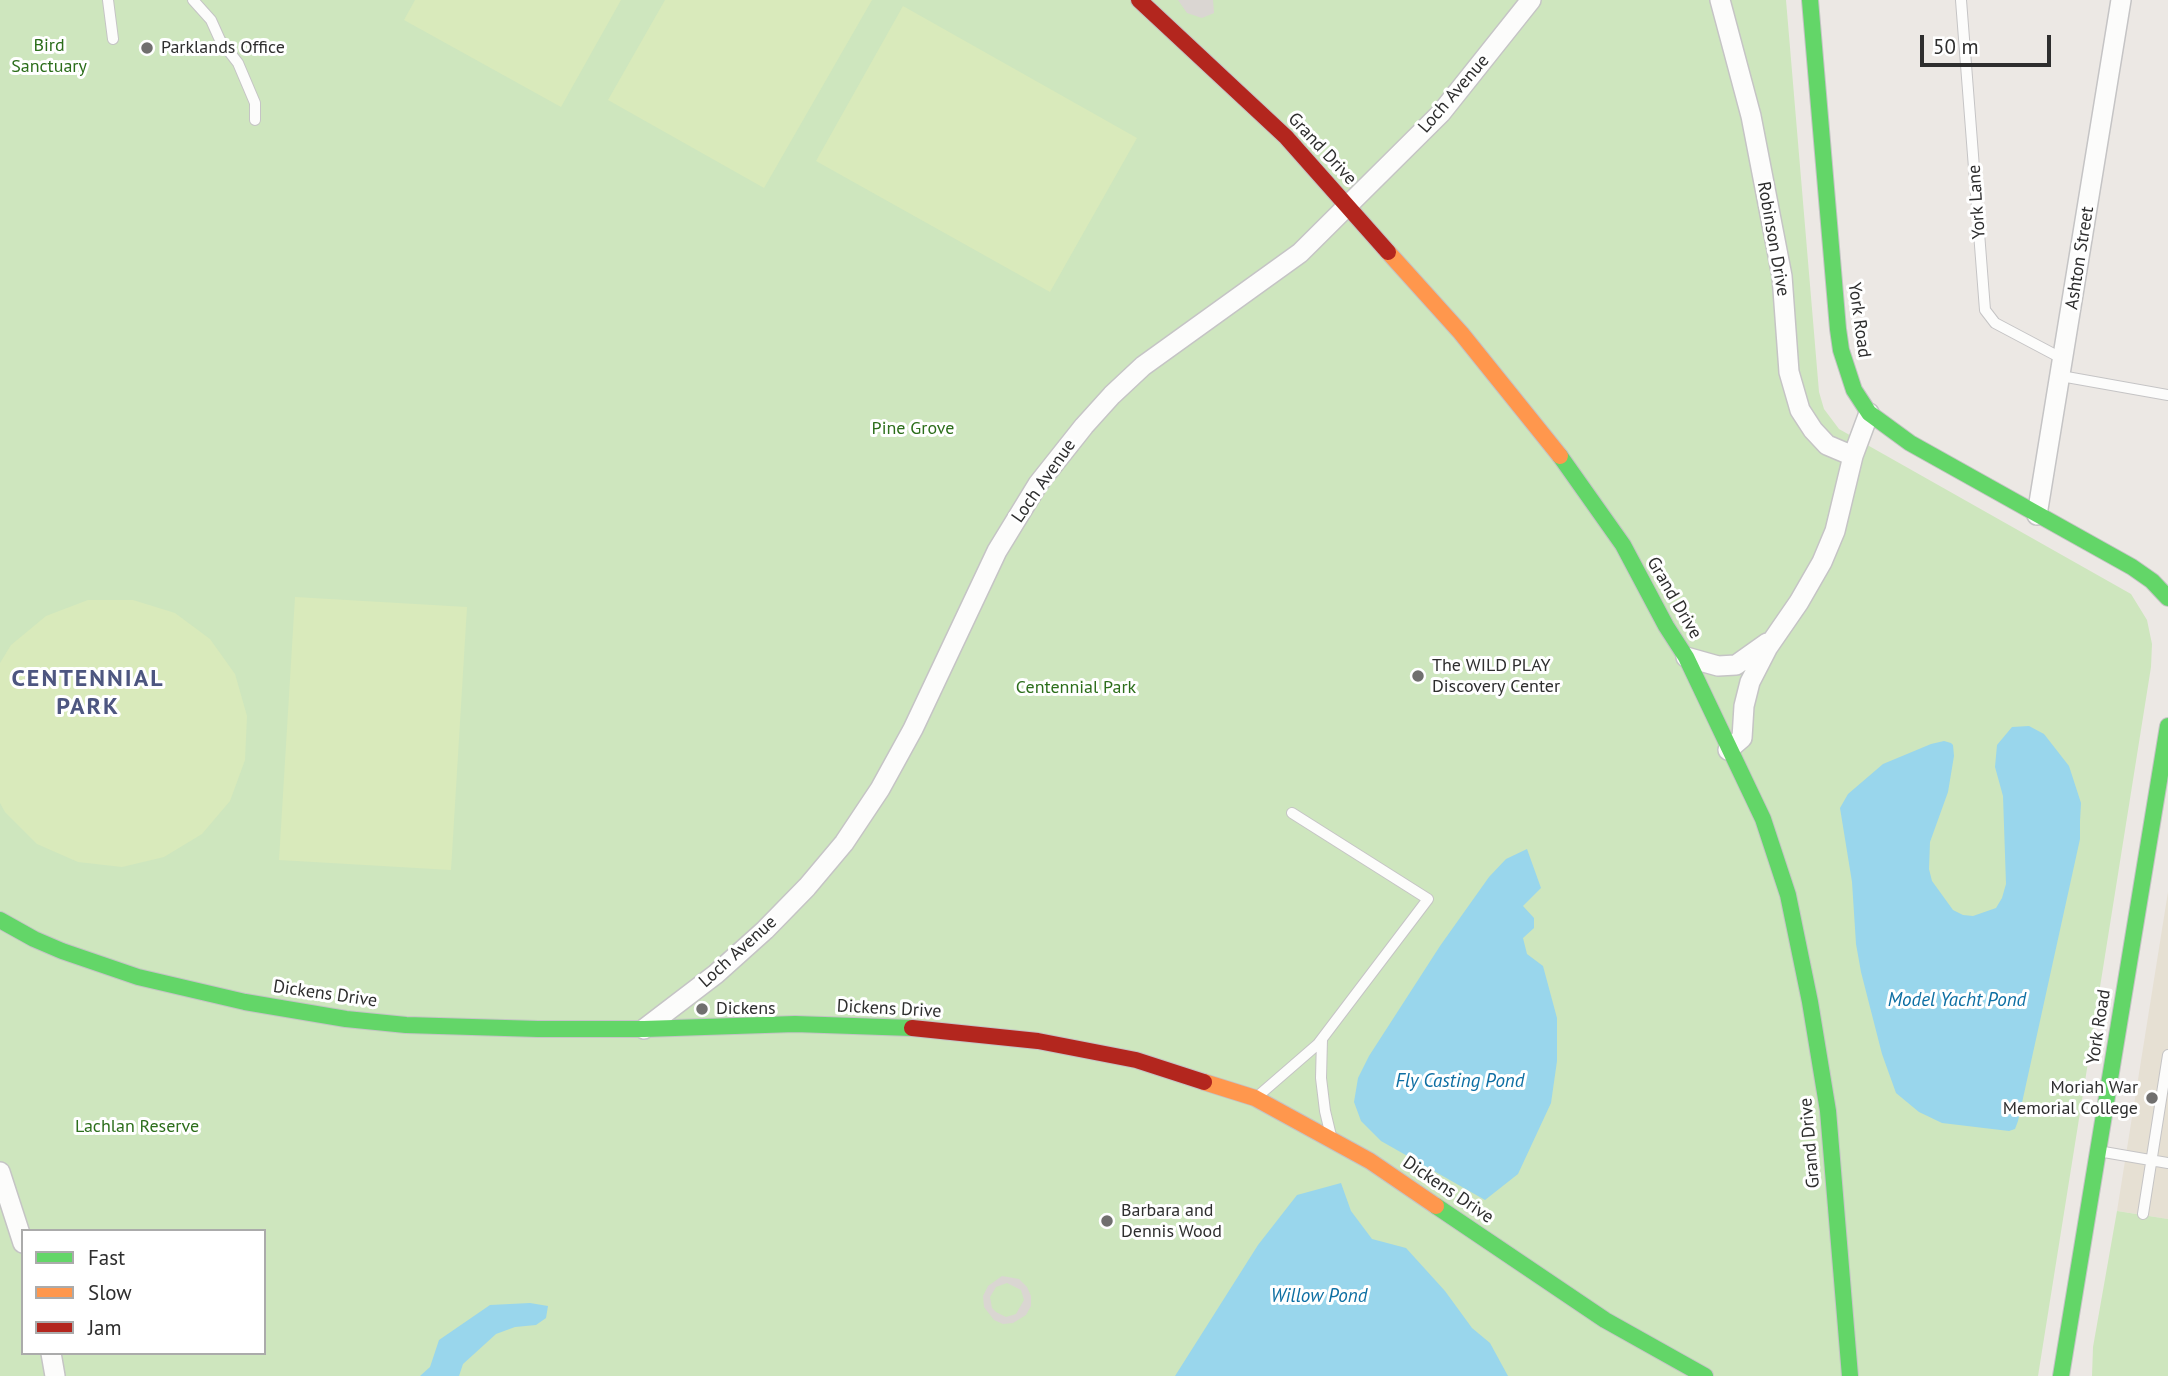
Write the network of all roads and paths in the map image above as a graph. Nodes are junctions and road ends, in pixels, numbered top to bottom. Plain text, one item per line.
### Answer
1 (108, 0) edge
2 (193, 0) edge
3 (1139, 0) edge
4 (1531, 0) edge
5 (1720, 0) edge
6 (1810, 0) edge
7 (1961, 0) edge
8 (2121, 0) edge
9 (113, 39) dead end
10 (255, 120) dead end
11 (1349, 206) junction
12 (2062, 367) junction
13 (2168, 395) edge
14 (1869, 413) junction
15 (1853, 456) junction
16 (2037, 515) junction
17 (2168, 598) edge
18 (1787, 622) junction
19 (1686, 657) junction
20 (2168, 726) edge
21 (1728, 750) junction
22 (1292, 813) dead end
23 (0, 920) edge
24 (644, 1029) junction
25 (1322, 1039) junction
26 (2168, 1055) edge
27 (1255, 1098) junction
28 (1332, 1140) junction
29 (2098, 1151) junction
30 (2151, 1160) junction
31 (2168, 1163) edge
32 (0, 1171) edge
33 (2143, 1214) dead end
34 (21, 1237) edge
35 (51, 1355) edge
36 (55, 1376) edge
37 (1705, 1376) edge
38 (1850, 1376) edge
39 (2061, 1376) edge

1 - 9 lane
2 - 10 lane
3 - 11 street, Grand Drive
4 - 11 street, Loch Avenue
5 - 15 street, Robinson Drive
6 - 14 street, York Road
7 - 12 lane, York Lane
8 - 12 street, Ashton Street
11 - 19 street, Grand Drive
11 - 24 street, Loch Avenue
12 - 13 lane, York Lane
12 - 16 street, Ashton Street
14 - 15 street
14 - 16 street, York Road
15 - 18 street
16 - 17 street, York Road
18 - 19 street
18 - 21 street
19 - 21 street, Grand Drive
20 - 29 street, York Road
21 - 38 street, Grand Drive
22 - 25 lane
23 - 24 street, Dickens Drive
24 - 27 street, Dickens Drive
25 - 27 lane
25 - 28 lane
26 - 30 lane
27 - 28 street, Dickens Drive
28 - 37 street, Dickens Drive
29 - 30 lane
29 - 39 street, York Road
30 - 31 lane
30 - 33 lane
32 - 34 street
35 - 36 street

